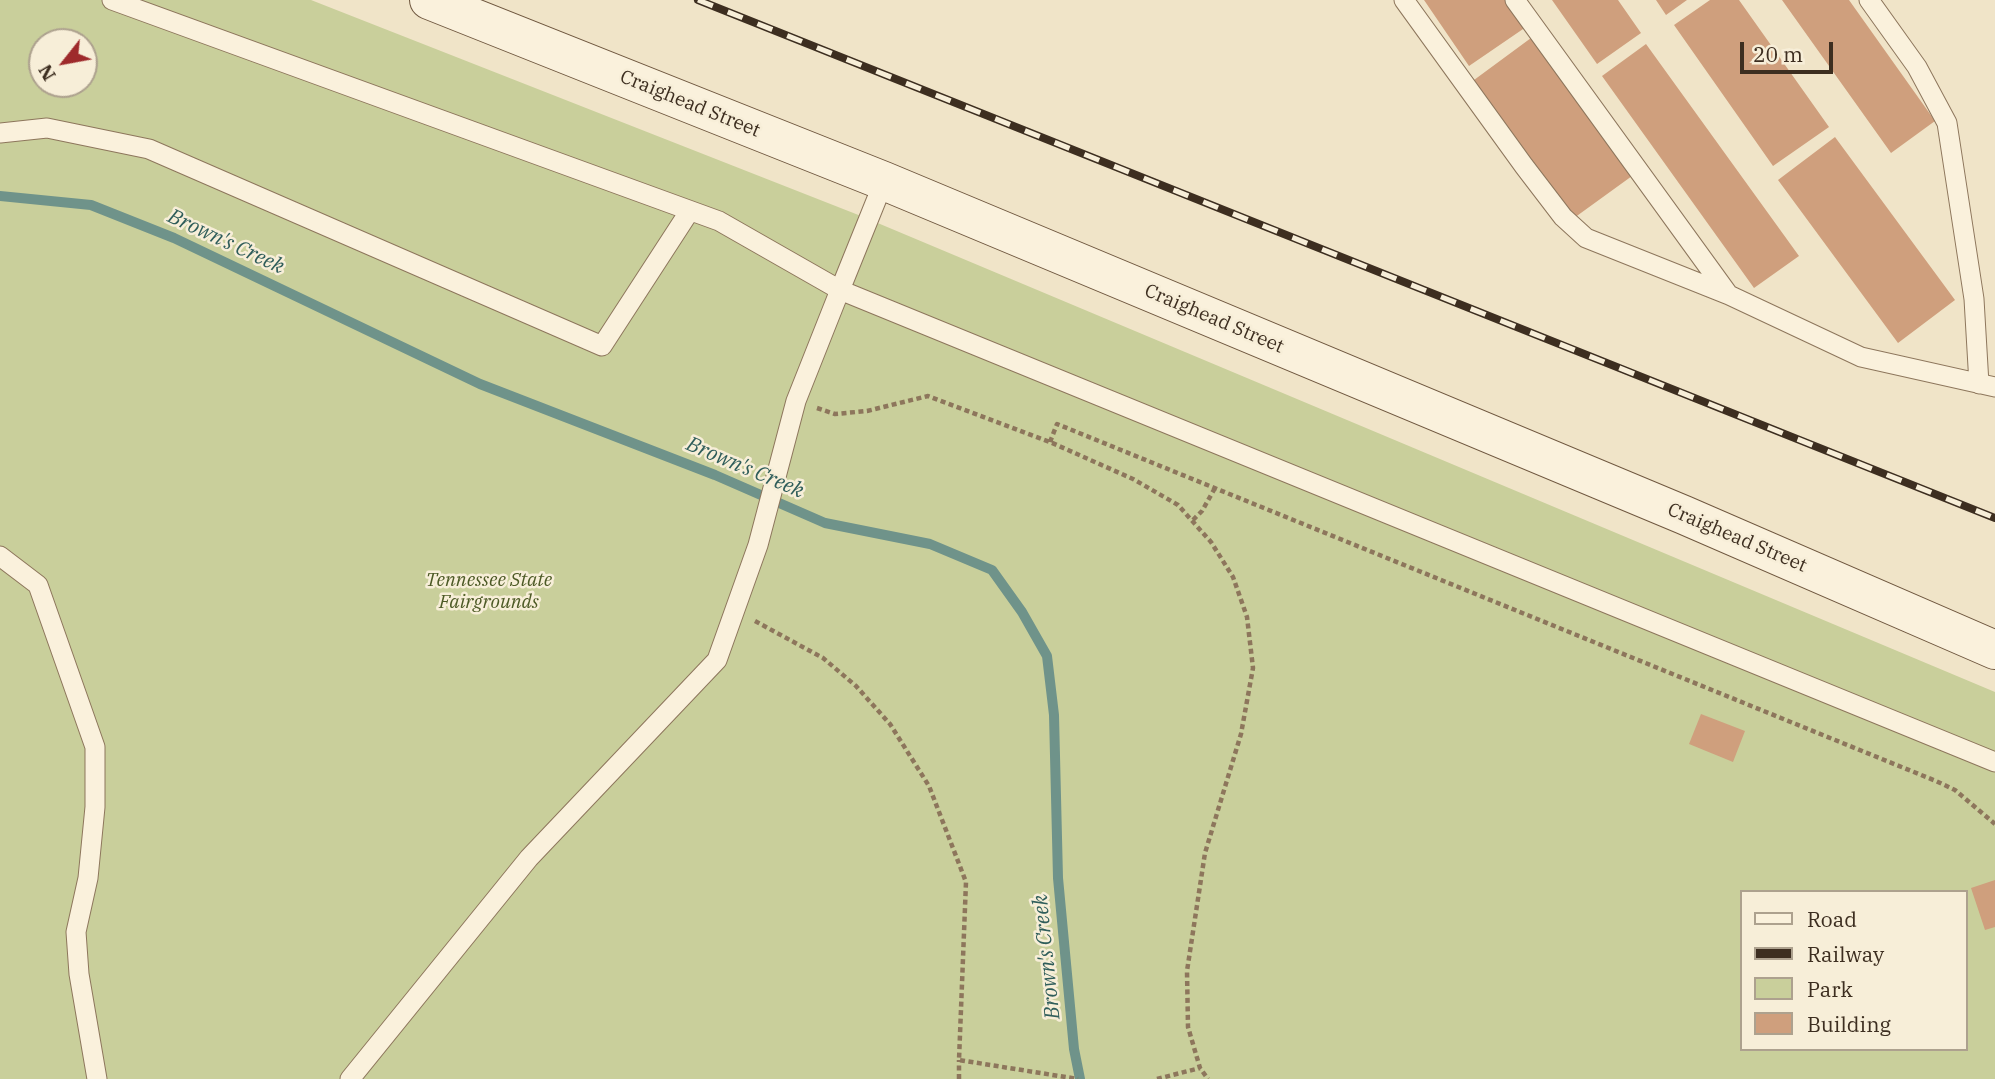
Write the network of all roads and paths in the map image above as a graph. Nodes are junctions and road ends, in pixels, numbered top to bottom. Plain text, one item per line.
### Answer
1 (112, 0) edge
2 (429, 0) edge
3 (1404, 0) edge
4 (1515, 0) edge
5 (1869, 0) edge
6 (0, 132) edge
7 (884, 181) junction
8 (689, 212) junction
9 (840, 290) junction
10 (1728, 295) junction
11 (1987, 386) edge
12 (796, 401) junction
13 (1050, 442) junction
14 (1214, 488) junction
15 (1193, 520) junction
16 (0, 556) edge
17 (735, 611) junction
18 (1995, 650) edge
19 (1995, 762) edge
20 (1995, 824) edge
21 (959, 1060) junction
22 (1200, 1069) junction
23 (97, 1079) edge
24 (350, 1079) edge
25 (959, 1079) edge
26 (1078, 1079) edge
27 (1157, 1079) edge
28 (1208, 1079) edge

1 - 8 lane
2 - 7 street, Craighead Street
3 - 10 lane
4 - 10 lane
5 - 11 lane
6 - 8 lane
7 - 9 lane
7 - 18 street, Craighead Street
8 - 9 lane
9 - 12 lane
9 - 19 lane
10 - 11 lane
12 - 13 path
12 - 17 lane
13 - 14 path
13 - 15 path
14 - 15 path
14 - 20 path
15 - 22 path
16 - 23 lane
17 - 21 path
17 - 24 lane
21 - 25 path
21 - 26 path
22 - 27 path
22 - 28 path

